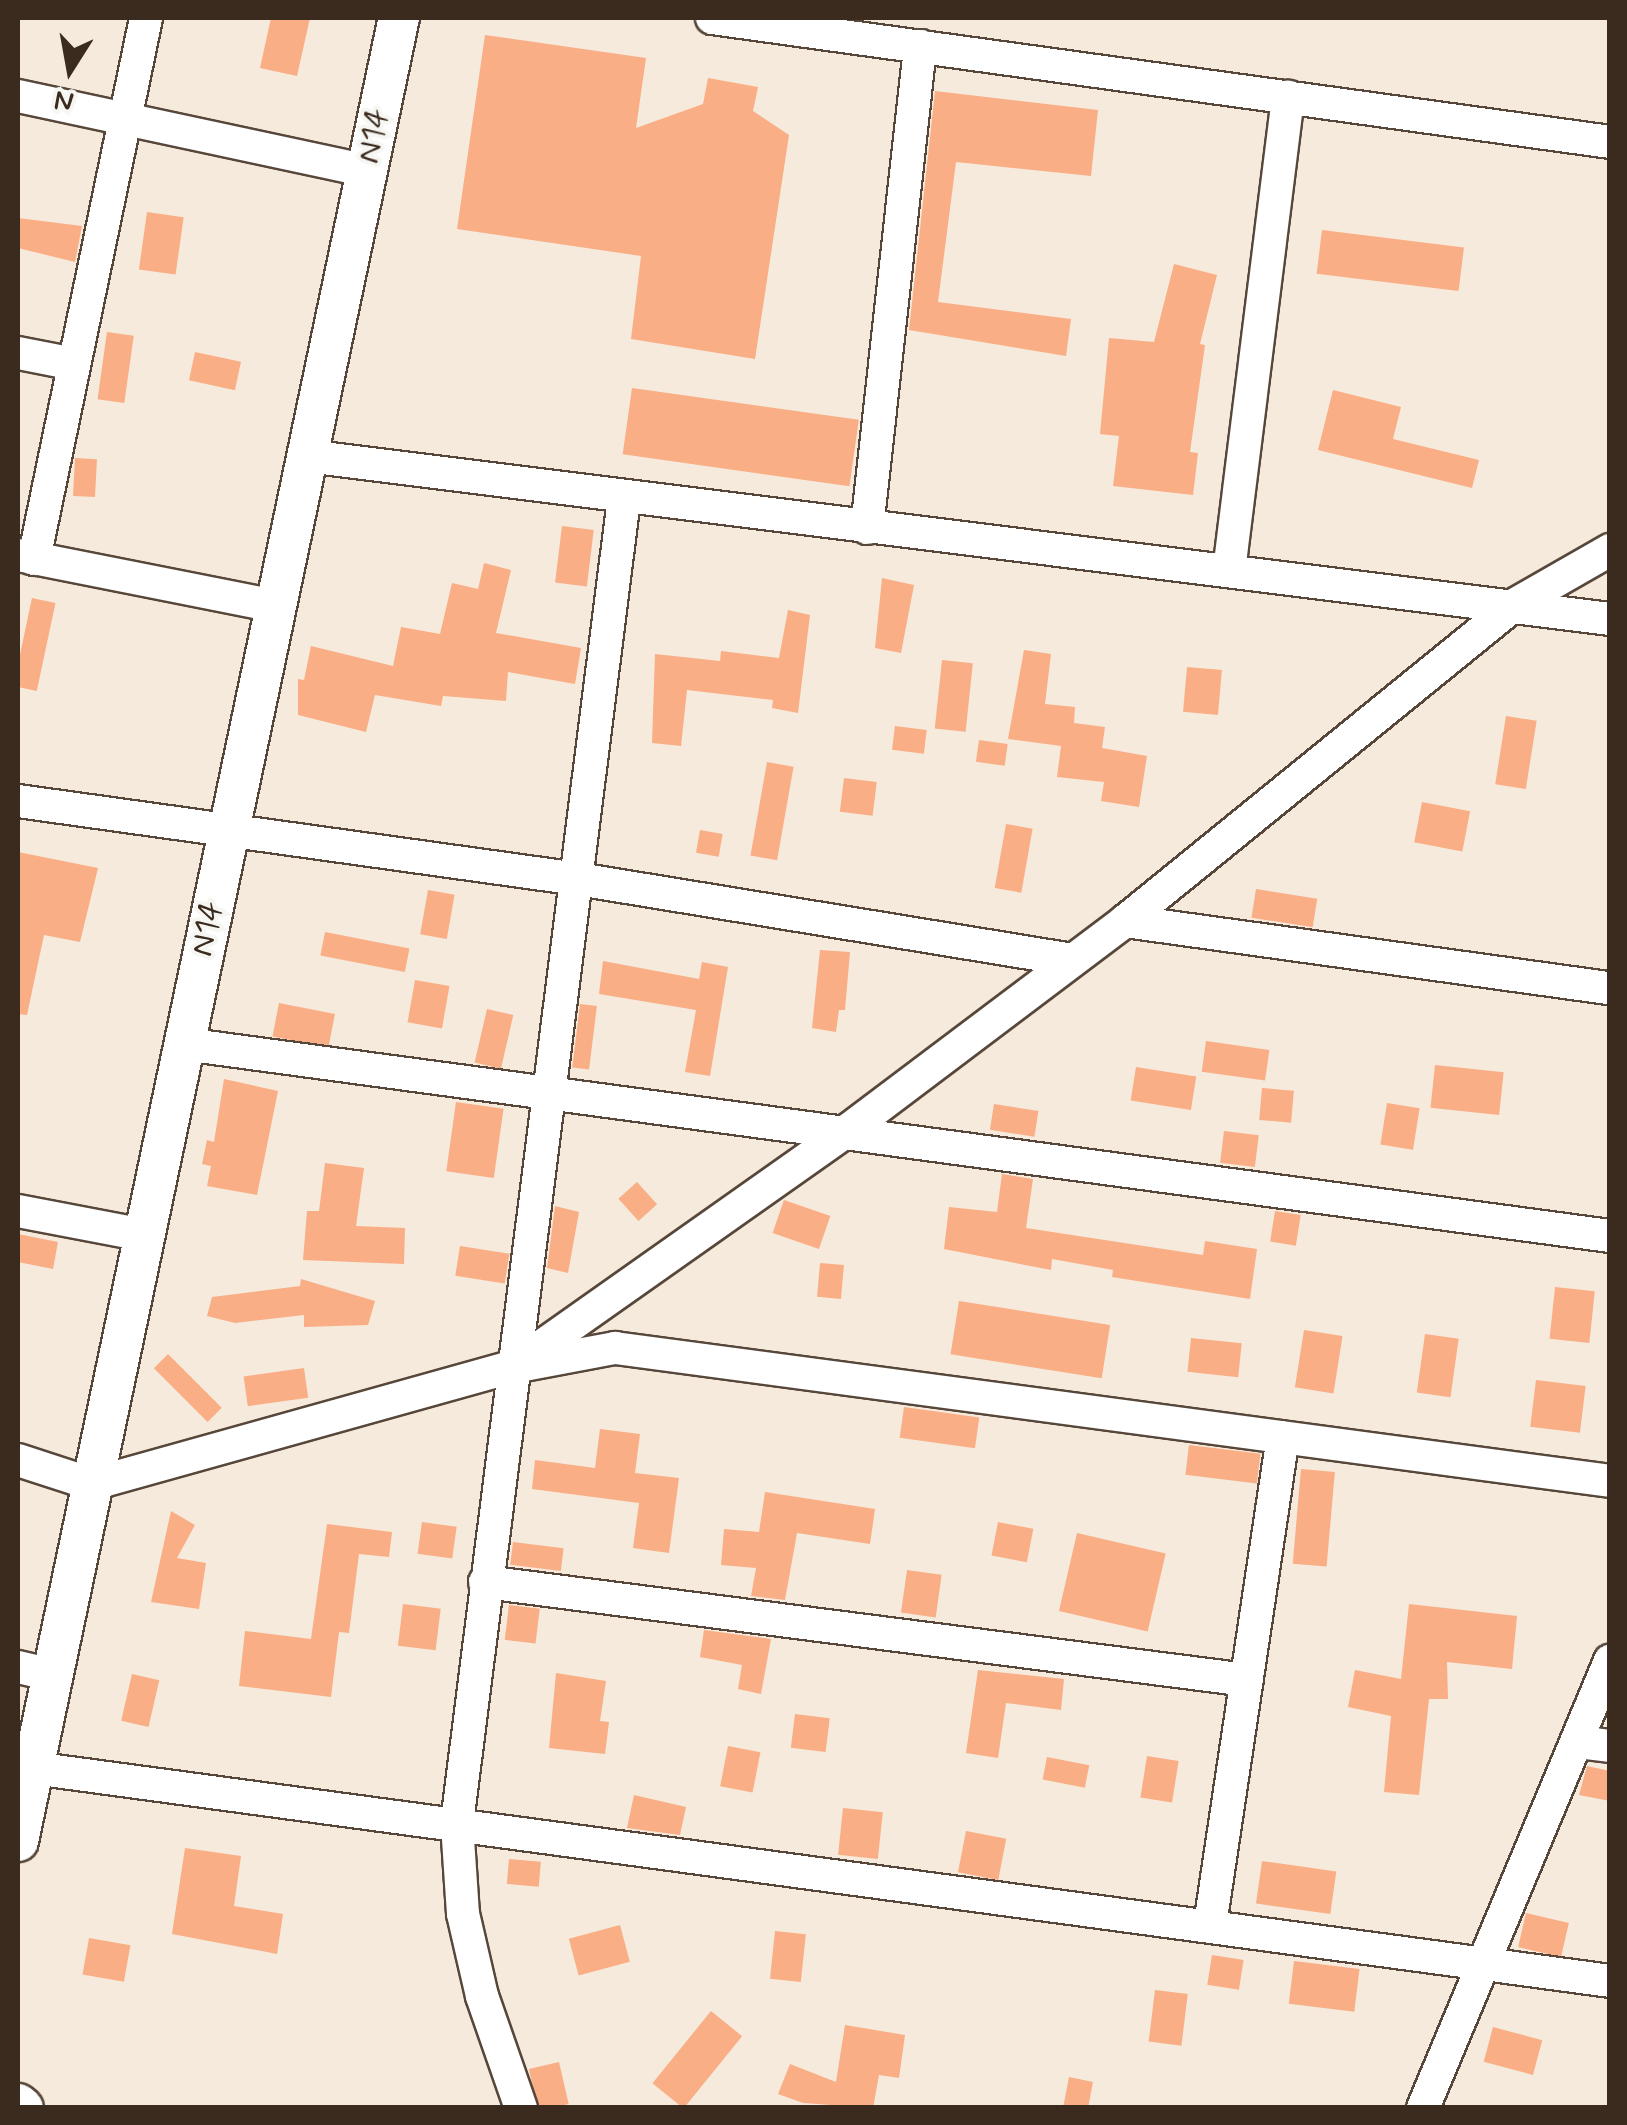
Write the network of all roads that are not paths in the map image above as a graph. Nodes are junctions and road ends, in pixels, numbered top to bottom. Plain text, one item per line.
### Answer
1 (146, 18) edge
2 (398, 18) edge
3 (712, 18) edge
4 (920, 46) junction
5 (18, 96) edge
6 (1288, 97) junction
7 (126, 119) junction
8 (1610, 142) edge
9 (367, 170) junction
10 (18, 353) edge
11 (74, 364) junction
12 (307, 456) junction
13 (624, 499) junction
14 (867, 528) junction
15 (1610, 550) edge
16 (26, 557) edge
17 (1229, 571) junction
18 (1514, 605) junction
19 (276, 606) junction
20 (1610, 618) edge
21 (18, 801) edge
22 (228, 831) junction
23 (578, 879) junction
24 (1124, 921) junction
25 (1068, 959) junction
26 (1610, 988) edge
27 (184, 1044) junction
28 (550, 1091) junction
29 (848, 1130) junction
30 (18, 1211) edge
31 (144, 1235) junction
32 (1610, 1236) edge
33 (512, 1367) junction
34 (1283, 1437) junction
35 (18, 1460) edge
36 (1610, 1480) edge
37 (92, 1484) junction
38 (484, 1582) junction
39 (1610, 1660) edge
40 (35, 1671) edge
41 (1247, 1680) junction
42 (1594, 1744) edge
43 (33, 1768) junction
44 (457, 1823) junction
45 (18, 1841) edge
46 (1210, 1926) junction
47 (1482, 1968) junction
48 (1610, 1981) edge
49 (522, 2108) edge
50 (1423, 2108) edge

1 - 7 street
2 - 9 main road, N14
3 - 4 street
4 - 6 street
4 - 14 street
5 - 7 street
6 - 8 street
6 - 17 street
7 - 9 street
7 - 11 street
9 - 12 main road, N14
10 - 11 street
11 - 16 street
12 - 13 street
12 - 19 main road, N14
13 - 14 street
13 - 23 street
14 - 17 street
15 - 18 street
16 - 19 street
17 - 18 street
18 - 20 street
18 - 24 street
19 - 22 main road, N14
21 - 22 street
22 - 23 street
22 - 27 main road, N14
23 - 25 street
23 - 28 street
24 - 25 street
24 - 26 street
25 - 29 street
27 - 28 street
27 - 31 main road, N14
28 - 29 street
28 - 33 street
29 - 32 street
29 - 33 street
30 - 31 street
31 - 37 main road, N14
33 - 34 street
33 - 37 street
33 - 38 street
34 - 36 street
34 - 41 street
35 - 37 street
37 - 40 main road, N14
38 - 41 street
38 - 44 street
39 - 42 street
40 - 43 main road, N14
41 - 46 street
42 - 47 street
43 - 44 street
43 - 45 main road, N14
44 - 46 street
44 - 49 street
46 - 47 street
47 - 48 street
47 - 50 street

